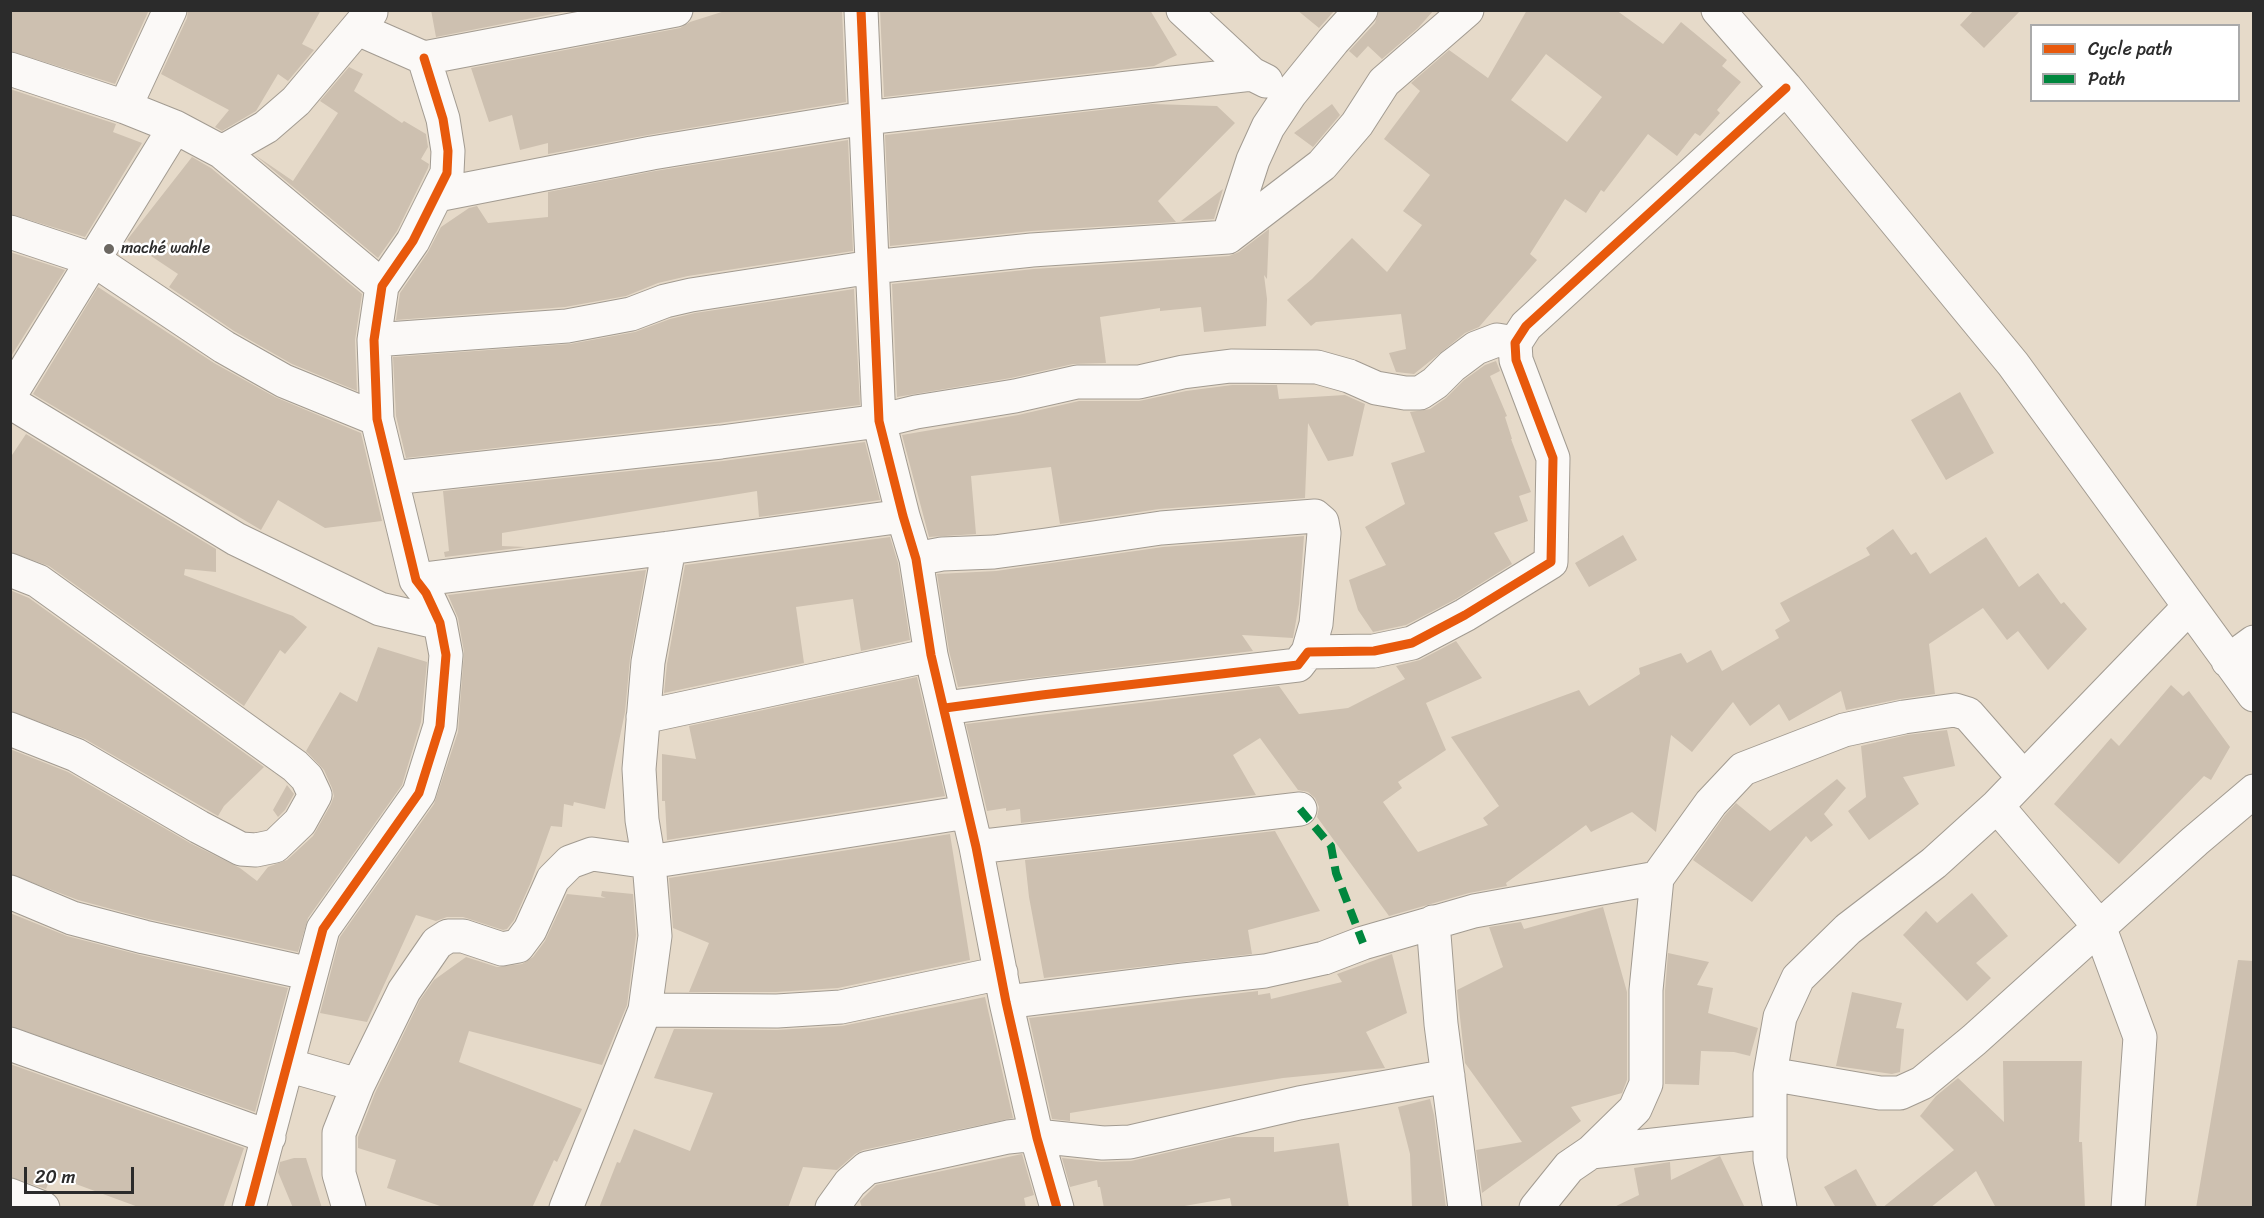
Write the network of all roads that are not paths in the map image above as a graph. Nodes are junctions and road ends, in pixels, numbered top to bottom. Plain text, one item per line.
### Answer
1 (170, 10) edge
2 (676, 10) edge
3 (861, 10) edge
4 (1183, 10) edge
5 (1361, 10) edge
6 (1718, 10) edge
7 (1465, 11) edge
8 (365, 20) edge
9 (424, 58) junction
10 (10, 69) edge
11 (1252, 74) junction
12 (1786, 88) junction
13 (1290, 94) junction
14 (125, 107) junction
15 (865, 118) junction
16 (175, 127) junction
17 (222, 152) junction
18 (437, 195) junction
19 (10, 232) edge
20 (1228, 237) junction
21 (94, 260) junction
22 (872, 267) junction
23 (382, 286) junction
24 (374, 340) junction
25 (1515, 343) junction
26 (10, 395) edge
27 (10, 402) edge
28 (377, 419) junction
29 (879, 421) junction
30 (392, 478) junction
31 (903, 516) junction
32 (669, 548) junction
33 (916, 559) junction
34 (10, 570) edge
35 (416, 580) junction
36 (2189, 607) junction
37 (440, 623) junction
38 (1308, 652) junction
39 (2241, 652) edge
40 (931, 655) junction
41 (2253, 694) edge
42 (945, 708) junction
43 (643, 717) junction
44 (10, 729) edge
45 (2024, 778) junction
46 (2253, 791) edge
47 (1997, 806) junction
48 (1300, 809) dead end
49 (967, 812) junction
50 (976, 847) junction
51 (648, 862) junction
52 (1657, 878) junction
53 (10, 892) edge
54 (1433, 922) junction
55 (2099, 926) junction
56 (311, 974) junction
57 (1004, 988) junction
58 (645, 1010) junction
59 (10, 1044) edge
60 (287, 1065) junction
61 (1770, 1074) junction
62 (1448, 1076) junction
63 (358, 1085) junction
64 (1770, 1132) junction
65 (269, 1137) junction
66 (1037, 1138) junction
67 (1591, 1152) junction
68 (10, 1196) edge
69 (43, 1208) edge
70 (249, 1208) edge
71 (349, 1208) edge
72 (567, 1208) edge
73 (832, 1208) edge
74 (1057, 1208) edge
75 (1465, 1208) edge
76 (1536, 1208) edge
77 (1780, 1208) edge
78 (2128, 1208) edge

1 - 14 street
2 - 9 street
3 - 15 street
4 - 11 street
5 - 13 street
6 - 12 street
7 - 20 street
8 - 9 street
8 - 17 street
9 - 18 street
10 - 14 street
11 - 13 street
11 - 15 street
12 - 25 street
12 - 36 street
13 - 20 street
14 - 16 street
15 - 18 street
15 - 22 street
16 - 17 street
16 - 21 street
17 - 23 street
18 - 23 street
19 - 21 street
20 - 22 street
21 - 26 street
21 - 28 street
22 - 24 street
22 - 29 street
23 - 24 street
24 - 28 street
25 - 29 street
25 - 38 street
27 - 37 street
28 - 30 street
29 - 30 street
29 - 31 street
30 - 35 street
31 - 32 street
31 - 33 street
32 - 35 street
32 - 43 street
33 - 38 street
33 - 40 street
34 - 44 street
35 - 37 street
36 - 39 street
36 - 45 street
37 - 56 street
38 - 42 street
39 - 41 street
40 - 42 street
40 - 43 street
42 - 49 street
43 - 51 street
45 - 47 street
45 - 52 street
46 - 55 street
47 - 55 street
47 - 61 street
48 - 50 street
49 - 50 street
49 - 51 street
50 - 57 street
51 - 58 street
51 - 63 street
52 - 54 street
52 - 67 street
53 - 56 street
54 - 57 street
54 - 62 street
55 - 61 street
55 - 78 street
56 - 60 street
57 - 58 street
57 - 66 street
58 - 72 street
59 - 65 street
60 - 63 street
60 - 65 street
61 - 64 street
62 - 66 street
62 - 75 street
63 - 71 street
64 - 67 street
64 - 77 street
65 - 70 street
66 - 73 street
66 - 74 street
67 - 76 street
68 - 69 street

